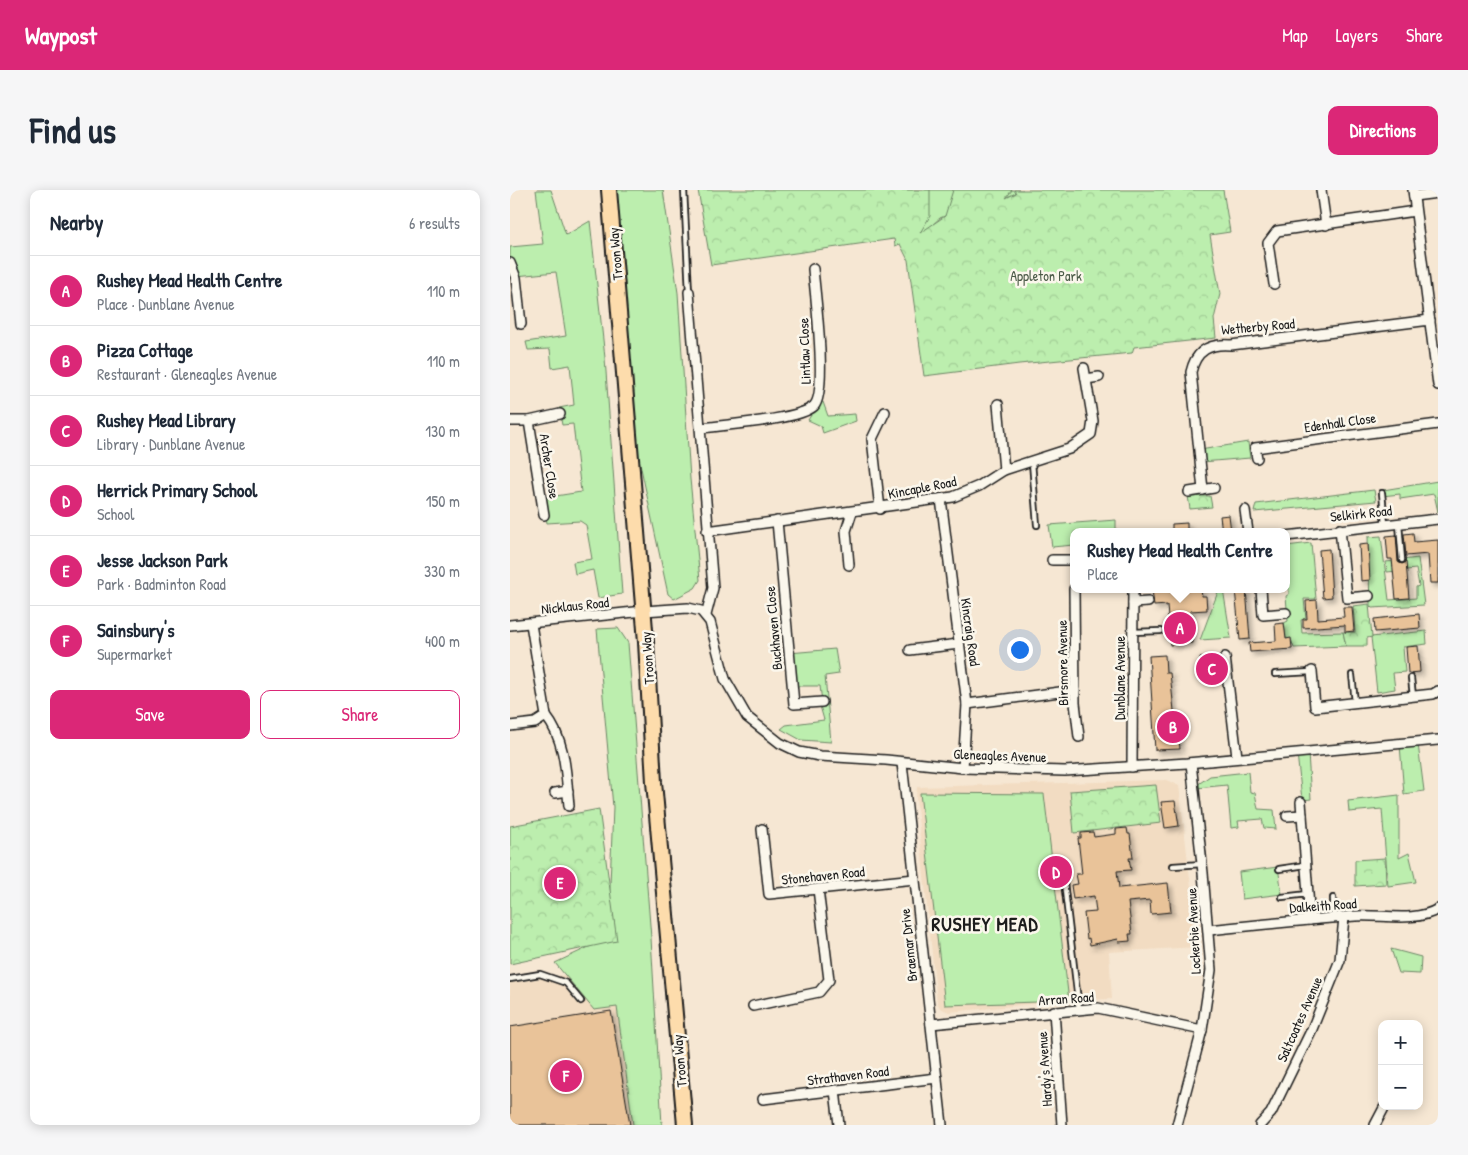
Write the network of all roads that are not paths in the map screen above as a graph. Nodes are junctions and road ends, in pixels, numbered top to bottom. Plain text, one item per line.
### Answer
1 (609, 190) edge
2 (684, 190) edge
3 (1321, 190) edge
4 (1413, 193) edge
5 (1438, 193) edge
6 (1415, 211) junction
7 (1326, 225) junction
8 (510, 263) edge
9 (813, 269) dead end
10 (1274, 284) dead end
11 (689, 292) joint
12 (1430, 320) junction
13 (521, 324) dead end
14 (1084, 368) dead end
15 (1099, 378) dead end
16 (1086, 379) junction
17 (1438, 385) edge
18 (998, 404) dead end
19 (885, 412) dead end
20 (560, 414) dead end
21 (510, 421) edge
22 (529, 421) junction
23 (1438, 424) edge
24 (702, 428) junction
25 (1257, 458) dead end
26 (1032, 460) junction
27 (1004, 470) junction
28 (1214, 488) dead end
29 (1202, 490) junction
30 (1189, 492) dead end
31 (1382, 493) dead end
32 (941, 499) junction
33 (880, 509) junction
34 (1245, 510) dead end
35 (852, 512) junction
36 (544, 515) dead end
37 (1438, 519) edge
38 (777, 521) junction
39 (1399, 523) junction
40 (1385, 524) junction
41 (1037, 525) dead end
42 (1247, 528) edge
43 (1340, 530) junction
44 (708, 531) junction
45 (1290, 536) edge
46 (1052, 560) dead end
47 (1070, 560) edge
48 (1402, 560) dead end
49 (850, 565) dead end
50 (1074, 593) edge
51 (1133, 593) edge
52 (1261, 593) edge
53 (1369, 596) dead end
54 (1148, 602) dead end
55 (1133, 603) junction
56 (644, 611) junction
57 (1286, 612) dead end
58 (706, 615) junction
59 (530, 624) junction
60 (510, 625) edge
61 (1161, 631) dead end
62 (1133, 632) junction
63 (959, 644) junction
64 (910, 650) dead end
65 (1225, 657) dead end
66 (1312, 672) joint
67 (1275, 674) dead end
68 (1352, 675) dead end
69 (1411, 678) dead end
70 (1076, 690) junction
71 (1438, 691) edge
72 (1413, 696) junction
73 (822, 702) dead end
74 (1355, 702) junction
75 (967, 704) junction
76 (546, 716) junction
77 (510, 726) edge
78 (1079, 737) dead end
79 (1438, 740) edge
80 (1237, 757) junction
81 (902, 763) junction
82 (1190, 763) junction
83 (1132, 767) junction
84 (963, 768) junction
85 (568, 791) junction
86 (555, 793) dead end
87 (1301, 802) dead end
88 (569, 806) dead end
89 (1302, 815) junction
90 (1287, 816) dead end
91 (762, 829) dead end
92 (1202, 864) junction
93 (1062, 865) dead end
94 (1306, 865) junction
95 (1173, 866) dead end
96 (1279, 869) dead end
97 (915, 879) junction
98 (818, 889) junction
99 (1308, 894) junction
100 (1282, 896) dead end
101 (1333, 898) dead end
102 (1438, 909) edge
103 (1344, 917) junction
104 (1334, 918) junction
105 (1310, 920) junction
106 (1209, 930) junction
107 (510, 979) edge
108 (581, 1001) dead end
109 (753, 1006) dead end
110 (1079, 1009) junction
111 (1054, 1011) junction
112 (931, 1024) junction
113 (1202, 1030) junction
114 (937, 1078) junction
115 (835, 1090) junction
116 (763, 1099) dead end
117 (1383, 1110) edge
118 (685, 1125) edge
119 (839, 1125) edge
120 (942, 1125) edge
121 (1062, 1125) edge
122 (1177, 1125) edge
123 (1260, 1125) edge
124 (1375, 1125) edge

1 - 56 highway, Troon Way
2 - 11 lane
3 - 7 street
4 - 5 street
4 - 6 street
6 - 7 street
6 - 12 street
7 - 10 street
8 - 13 street
9 - 24 street, Lintlaw Close
11 - 24 street
12 - 17 street
12 - 29 street, Wetherby Road
14 - 16 street, Kincaple Road
15 - 16 street
16 - 26 street, Kincaple Road
18 - 27 street
19 - 33 street
20 - 22 street, Archer Close
21 - 22 street, Archer Close
22 - 36 street, Archer Close
23 - 25 street, Edenhall Close
24 - 44 street
26 - 27 street, Kincaple Road
26 - 41 lane
27 - 32 street, Kincaple Road
28 - 29 street
29 - 30 street
31 - 40 lane
32 - 33 street, Kincaple Road
32 - 63 street, Kincraig Road
33 - 35 street, Kincaple Road
34 - 42 street
35 - 38 street, Kincaple Road
35 - 49 street
37 - 39 street, Selkirk Road
38 - 44 street, Kincaple Road
38 - 73 street, Buckhaven Close
39 - 40 street, Selkirk Road
39 - 48 lane
40 - 43 street, Selkirk Road
43 - 45 street, Selkirk Road
43 - 53 street
44 - 58 street
46 - 47 street
50 - 70 street, Birsmore Avenue
51 - 55 street, Dunblane Avenue
52 - 57 street
54 - 55 street
55 - 62 street, Dunblane Avenue
56 - 58 street
56 - 59 street, Nicklaus Road
56 - 118 highway, Troon Way
58 - 81 street, Gleneagles Avenue
59 - 60 street, Nicklaus Road
59 - 76 street
61 - 62 lane
62 - 83 street, Dunblane Avenue
63 - 64 street
63 - 75 street, Kincraig Road
65 - 80 street
66 - 67 lane
66 - 74 street
68 - 74 lane
69 - 72 lane
70 - 75 street
70 - 78 street, Birsmore Avenue
71 - 72 street
72 - 74 street
75 - 84 street, Kincraig Road
76 - 77 street
76 - 85 street
79 - 80 street, Gleneagles Avenue
80 - 82 street, Gleneagles Avenue
81 - 84 street, Gleneagles Avenue
81 - 97 street, Braemar Drive
82 - 83 street, Gleneagles Avenue
82 - 92 street, Lockerbie Avenue
83 - 84 street, Gleneagles Avenue
85 - 86 street
85 - 88 street
87 - 89 street
89 - 90 street
89 - 94 street
91 - 98 street, Stonehaven Road
92 - 95 lane
92 - 106 street, Lockerbie Avenue
93 - 110 lane
94 - 96 lane
94 - 99 street
97 - 98 street, Stonehaven Road
97 - 112 street, Braemar Drive
98 - 109 street
99 - 100 lane
99 - 105 street
101 - 104 lane
102 - 103 street, Dalkeith Road
103 - 104 street, Dalkeith Road
103 - 123 street, Saltcoates Avenue
104 - 105 street, Dalkeith Road
105 - 106 street, Dalkeith Road
106 - 113 street, Lockerbie Avenue
107 - 108 lane
110 - 111 street, Arran Road
110 - 113 street, Arran Road
111 - 112 street, Arran Road
111 - 121 street, Hardy's Avenue
112 - 114 street, Braemar Drive
113 - 122 street, Lockerbie Avenue
114 - 115 street, Strathaven Road
114 - 120 street, Braemar Drive
115 - 116 street, Strathaven Road
115 - 119 street
117 - 124 street

